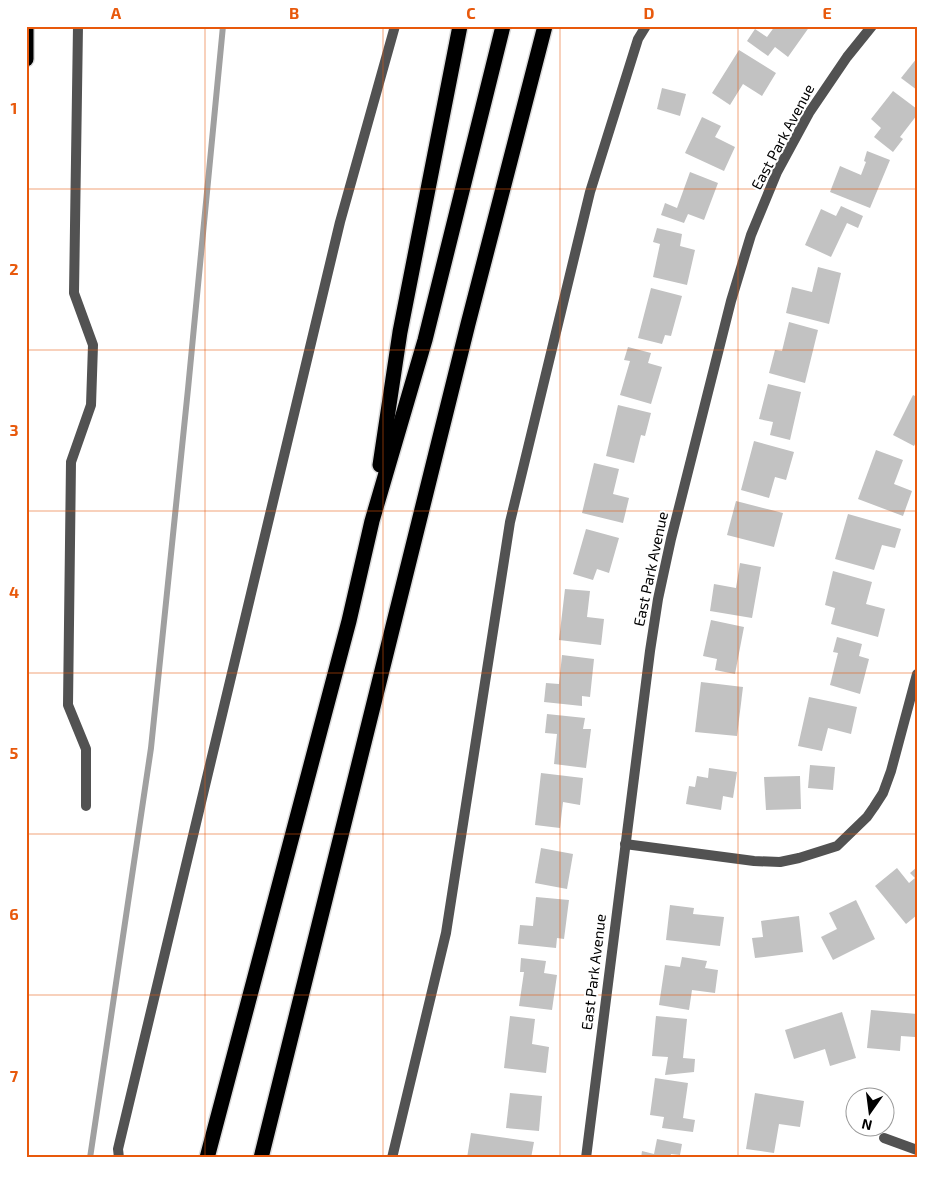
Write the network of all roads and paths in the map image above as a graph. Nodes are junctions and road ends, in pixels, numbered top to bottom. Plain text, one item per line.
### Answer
1 (26, 26) edge
2 (78, 26) edge
3 (395, 26) edge
4 (460, 26) edge
5 (503, 26) edge
6 (545, 26) edge
7 (646, 26) edge
8 (872, 26) edge
9 (26, 58) edge
10 (372, 521) junction
11 (917, 674) edge
12 (86, 806) dead end
13 (625, 844) junction
14 (884, 1138) dead end
15 (917, 1150) edge
16 (119, 1158) edge
17 (207, 1158) edge
18 (261, 1158) edge
19 (392, 1158) edge
20 (586, 1158) edge

1 - 9 highway
2 - 12 street
3 - 16 street
4 - 10 highway
5 - 10 highway
6 - 18 highway
7 - 19 street
8 - 13 street, East Park Avenue
10 - 17 highway
11 - 13 street
13 - 20 street, East Park Avenue
14 - 15 street

